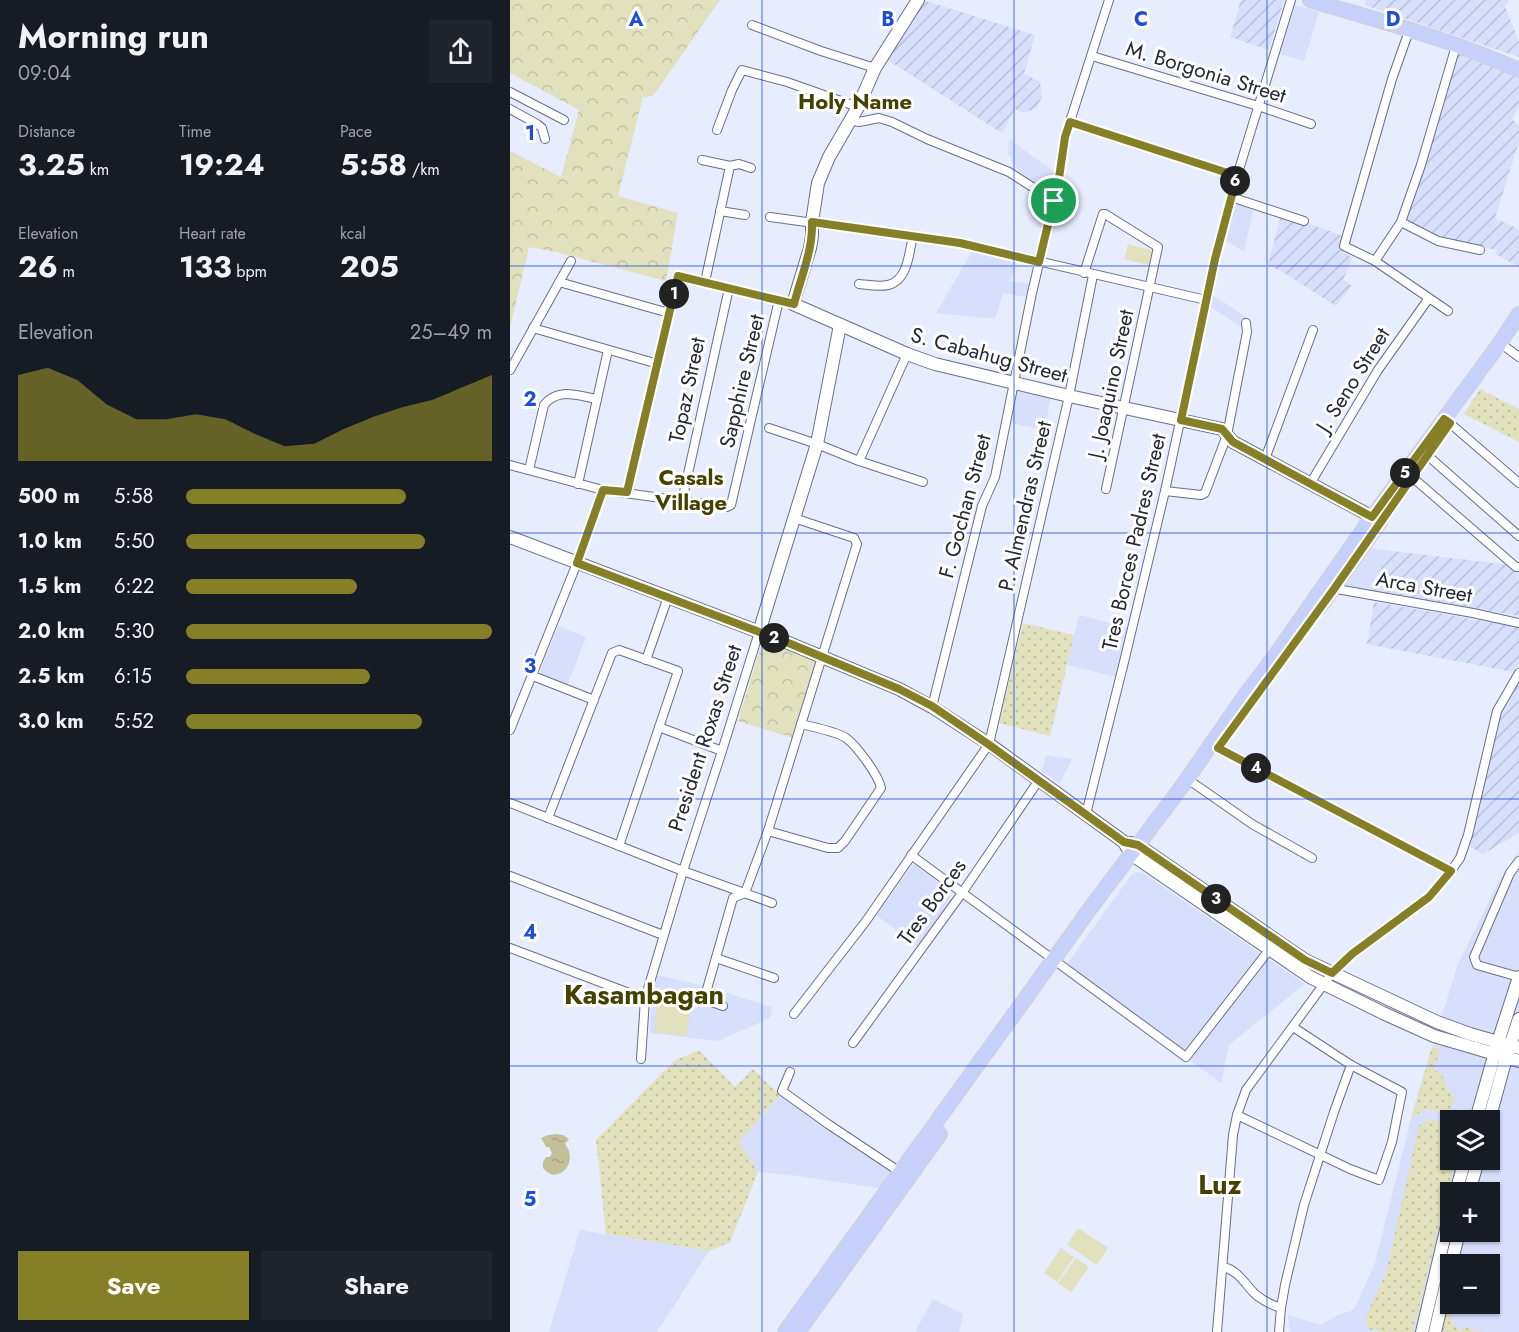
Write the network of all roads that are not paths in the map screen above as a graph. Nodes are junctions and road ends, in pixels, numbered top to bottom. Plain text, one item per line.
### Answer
1 (918, 0) edge
2 (1109, 0) edge
3 (1291, 0) edge
4 (1310, 0) edge
5 (752, 26) dead end
6 (1409, 30) junction
7 (1456, 46) junction
8 (1092, 56) junction
9 (875, 68) junction
10 (1519, 70) edge
11 (510, 92) edge
12 (858, 106) junction
13 (1258, 106) junction
14 (510, 109) edge
15 (564, 120) dead end
16 (850, 120) junction
17 (1070, 122) junction
18 (1311, 124) dead end
19 (717, 130) dead end
20 (545, 139) dead end
21 (702, 160) dead end
22 (730, 166) junction
23 (751, 168) dead end
24 (1237, 176) junction
25 (1231, 197) junction
26 (1054, 201) junction
27 (720, 211) junction
28 (745, 215) dead end
29 (770, 217) dead end
30 (1304, 221) dead end
31 (812, 222) junction
32 (1401, 222) junction
33 (913, 236) junction
34 (1480, 250) dead end
35 (571, 261) dead end
36 (1375, 261) junction
37 (1039, 262) junction
38 (1089, 274) junction
39 (559, 282) junction
40 (705, 282) junction
41 (859, 284) dead end
42 (1150, 287) junction
43 (729, 288) junction
44 (1429, 298) junction
45 (779, 300) junction
46 (1206, 300) junction
47 (794, 304) junction
48 (1448, 310) dead end
49 (669, 313) junction
50 (1519, 314) edge
51 (1246, 323) dead end
52 (840, 325) junction
53 (533, 328) junction
54 (1519, 329) edge
55 (1313, 330) dead end
56 (1503, 345) junction
57 (608, 350) junction
58 (907, 354) junction
59 (1519, 357) edge
60 (658, 364) junction
61 (510, 370) edge
62 (1013, 384) junction
63 (1069, 396) junction
64 (597, 399) junction
65 (1124, 408) junction
66 (1181, 420) junction
67 (1447, 421) junction
68 (770, 428) dead end
69 (1227, 435) junction
70 (817, 444) junction
71 (1427, 455) junction
72 (1264, 459) junction
73 (859, 461) junction
74 (510, 465) edge
75 (529, 470) junction
76 (1412, 477) junction
77 (923, 482) dead end
78 (1519, 483) edge
79 (578, 484) junction
80 (1310, 484) junction
81 (1106, 489) dead end
82 (603, 490) junction
83 (1165, 491) junction
84 (627, 492) junction
85 (682, 501) junction
86 (794, 518) junction
87 (1376, 519) junction
88 (1519, 536) edge
89 (510, 537) edge
90 (577, 563) junction
91 (1517, 567) edge
92 (1328, 588) junction
93 (668, 597) junction
94 (1519, 623) edge
95 (759, 632) junction
96 (822, 656) junction
97 (646, 660) junction
98 (1519, 673) edge
99 (533, 676) junction
100 (594, 700) junction
101 (932, 706) junction
102 (801, 724) junction
103 (659, 726) junction
104 (510, 730) edge
105 (988, 744) junction
106 (1215, 746) junction
107 (722, 752) junction
108 (1039, 780) junction
109 (1190, 781) junction
110 (510, 803) edge
111 (1086, 814) junction
112 (548, 818) junction
113 (768, 831) junction
114 (620, 846) junction
115 (1135, 850) junction
116 (911, 855) junction
117 (1311, 858) dead end
118 (1519, 861) edge
119 (683, 871) junction
120 (1451, 871) junction
121 (510, 876) edge
122 (746, 893) junction
123 (962, 893) junction
124 (772, 903) dead end
125 (663, 935) junction
126 (510, 948) edge
127 (1269, 950) junction
128 (716, 958) junction
129 (1057, 963) junction
130 (1332, 973) junction
131 (1519, 977) edge
132 (774, 978) dead end
133 (1324, 984) junction
134 (645, 999) junction
135 (723, 1006) dead end
136 (794, 1014) dead end
137 (1293, 1027) junction
138 (1509, 1040) edge
139 (853, 1042) dead end
140 (1479, 1044) junction
141 (641, 1059) dead end
142 (1519, 1063) edge
143 (1351, 1065) junction
144 (790, 1072) dead end
145 (1493, 1081) junction
146 (1480, 1110) edge
147 (1490, 1110) edge
148 (1237, 1115) junction
149 (1320, 1155) junction
150 (904, 1175) junction
151 (1443, 1242) edge
152 (1223, 1267) junction
153 (1281, 1308) junction
154 (1440, 1311) edge
155 (785, 1332) edge
156 (798, 1332) edge
157 (1217, 1332) edge
158 (1279, 1332) edge
159 (1422, 1332) edge
160 (1435, 1332) edge

1 - 9 street
2 - 8 street, F. Gochan Street
3 - 13 street, Tres Borces Padres Street
4 - 6 main road
5 - 9 street
6 - 7 main road
6 - 36 street
7 - 10 main road
7 - 32 street
8 - 13 street, M. Borgonia Street
8 - 17 street, F. Gochan Street
9 - 12 street
11 - 15 street
12 - 16 street
12 - 19 street
13 - 18 street, M. Borgonia Street
13 - 24 street, Tres Borces Padres Street
14 - 20 street
16 - 26 street
16 - 31 street
17 - 24 street
17 - 26 street, F. Gochan Street
21 - 22 street
22 - 23 street
22 - 27 street
24 - 25 street, Tres Borces Padres Street
25 - 30 street
25 - 46 street, Tres Borces Padres Street
26 - 37 street, F. Gochan Street
27 - 28 street
27 - 40 street
29 - 31 street
31 - 33 street
31 - 47 street
32 - 34 street
32 - 36 street
33 - 37 street
33 - 41 street
35 - 39 street
36 - 44 street
37 - 38 street
37 - 62 street, F. Gochan Street
38 - 42 street
38 - 42 street, P. Almendras Street
38 - 63 street, P. Almendras Street
39 - 49 street
39 - 53 street
40 - 43 street
40 - 49 street
42 - 46 street
42 - 65 street, J. Joaquino Street
43 - 45 street
43 - 85 street, Topaz Street
44 - 48 street
44 - 80 street, J. Seno Street
45 - 47 street
45 - 85 street, Sapphire Street
46 - 66 street, Tres Borces Padres Street
47 - 52 street, S. Cabahug Street
49 - 60 street
50 - 56 main road
51 - 69 street
52 - 58 street, S. Cabahug Street
52 - 70 street, President Roxas Street
53 - 57 street
53 - 61 street
54 - 56 main road
55 - 72 street
56 - 59 street
56 - 67 main road
57 - 60 street
57 - 64 street
58 - 62 street, S. Cabahug Street
58 - 73 street
60 - 84 street
62 - 63 street, S. Cabahug Street
62 - 101 street, F. Gochan Street
63 - 65 street, S. Cabahug Street
63 - 105 street, P. Almendras Street
64 - 75 street
64 - 79 street
65 - 66 street, S. Cabahug Street
65 - 81 street, J. Joaquino Street
66 - 69 street, S. Cabahug Street
66 - 83 street, Tres Borces Padres Street
67 - 71 main road
67 - 78 street
67 - 87 main road
68 - 70 street
69 - 72 street, S. Cabahug Street
69 - 83 street
70 - 73 street
70 - 86 street, President Roxas Street
71 - 76 main road
71 - 88 street
72 - 80 street, S. Cabahug Street
73 - 77 street
74 - 75 street
75 - 79 street
76 - 87 main road
76 - 91 street
79 - 82 street
80 - 87 street, S. Cabahug Street
82 - 84 street
82 - 90 street
83 - 111 street, Tres Borces Padres Street
84 - 85 street
86 - 95 street, President Roxas Street
86 - 96 street
87 - 92 main road
89 - 90 street
90 - 93 street
90 - 99 street
92 - 94 street, Arca Street
92 - 106 main road
93 - 95 street
93 - 97 street
95 - 96 street
95 - 107 street, President Roxas Street
96 - 101 street
96 - 102 street
97 - 100 street
97 - 103 street
98 - 120 street
99 - 100 street
99 - 104 street
100 - 112 street
101 - 105 street
102 - 113 street
102 - 113 street
103 - 107 street
103 - 114 street
105 - 108 street
105 - 116 street
106 - 109 main road
106 - 120 street
107 - 119 street, President Roxas Street
108 - 111 street
108 - 123 street, Tres Borces
109 - 115 main road
109 - 117 street
110 - 112 street
111 - 115 street
112 - 114 street
113 - 122 street
114 - 119 street
115 - 127 street
115 - 129 main road
115 - 130 street
116 - 123 street
116 - 136 street
118 - 131 street
119 - 122 street
119 - 125 street, President Roxas Street
120 - 130 street
121 - 125 street
122 - 124 street
122 - 128 street
123 - 129 street
123 - 139 street, Tres Borces
125 - 134 street, President Roxas Street
126 - 134 street
127 - 129 street
127 - 133 street
128 - 132 street
128 - 135 street
129 - 150 main road
130 - 133 street
130 - 140 street
131 - 138 street
133 - 137 street
133 - 140 street
134 - 141 street, President Roxas Street
137 - 143 street
137 - 148 street
138 - 140 street
138 - 142 street
138 - 145 street
140 - 145 street
142 - 145 street
143 - 149 street
143 - 149 street
144 - 150 street
145 - 146 street
145 - 147 street
148 - 149 street
148 - 152 street
149 - 153 street
150 - 155 main road
150 - 156 main road
151 - 159 street
152 - 153 street
152 - 157 street
153 - 158 street
154 - 160 street

